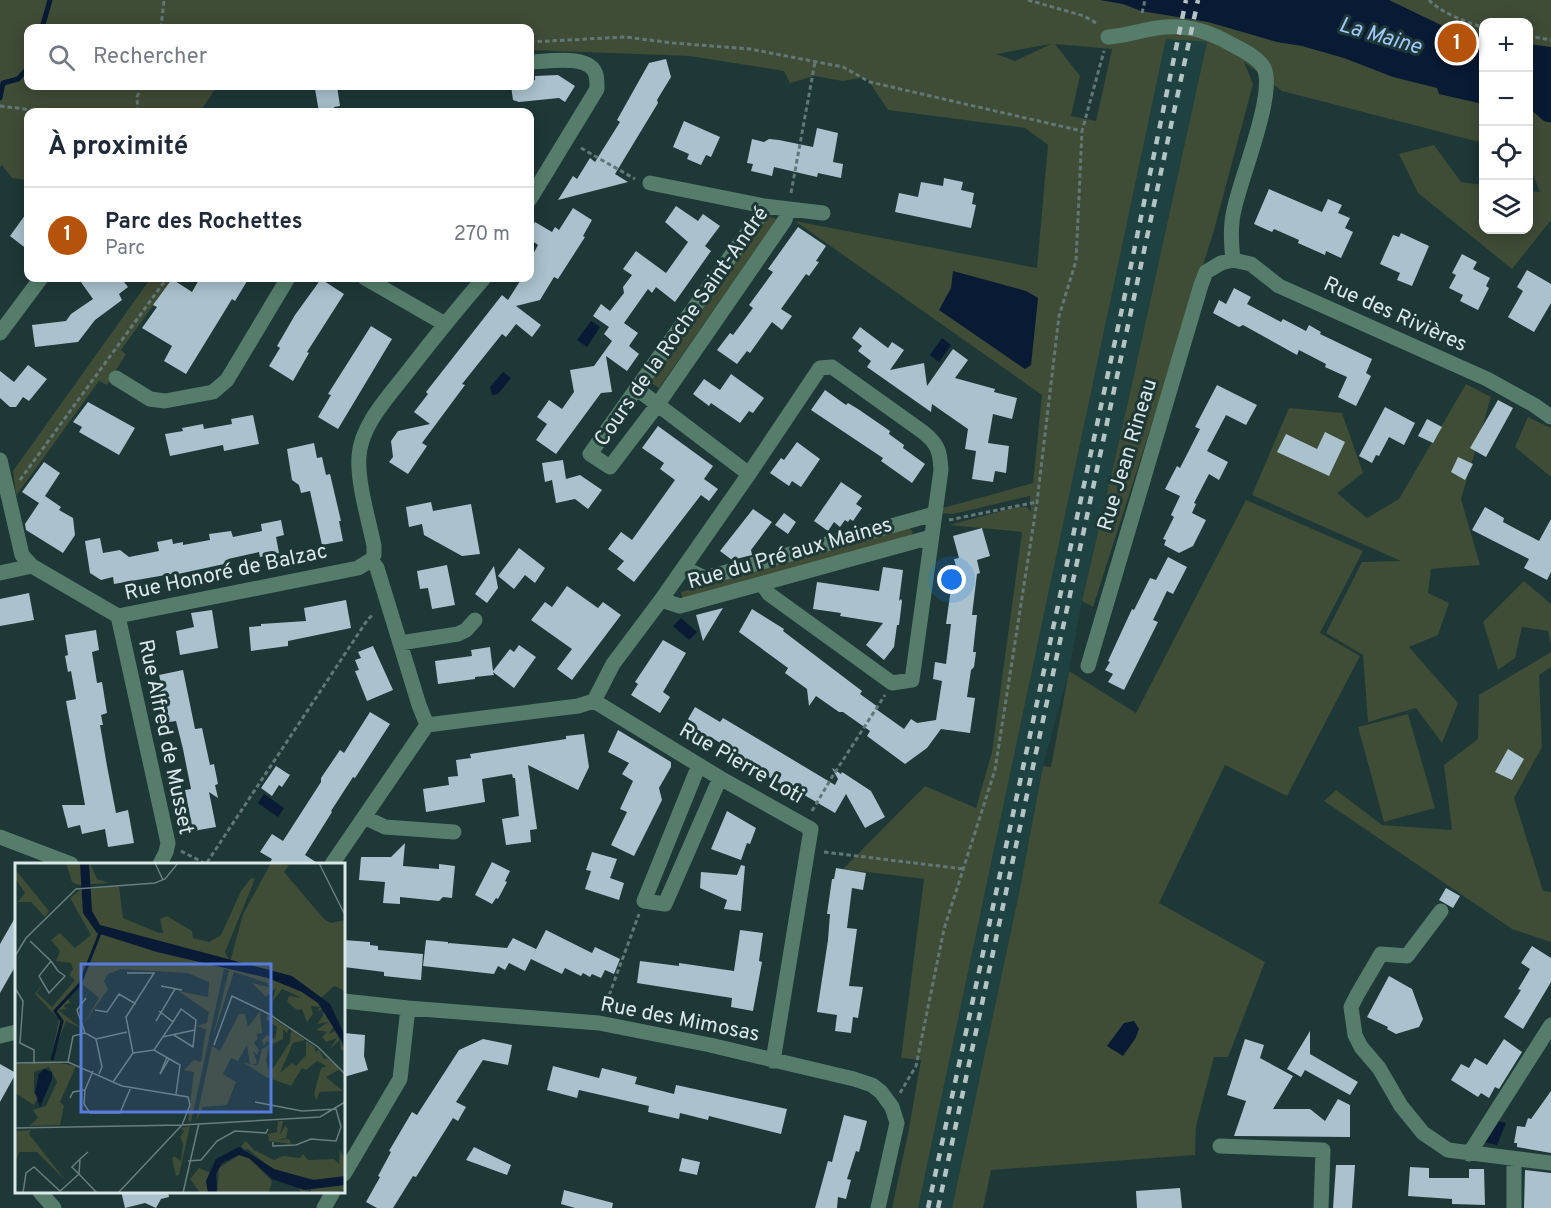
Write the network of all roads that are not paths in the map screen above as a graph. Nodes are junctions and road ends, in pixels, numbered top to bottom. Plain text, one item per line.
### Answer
1 (1107, 38) road end
2 (534, 62) edge
3 (650, 183) road end
4 (534, 193) edge
5 (764, 206) junction
6 (789, 209) junction
7 (823, 213) dead end
8 (1227, 261) junction
9 (37, 282) edge
10 (286, 282) edge
11 (372, 282) edge
12 (481, 282) edge
13 (445, 324) junction
14 (0, 333) edge
15 (116, 378) dead end
16 (637, 389) junction
17 (658, 404) junction
18 (1551, 417) edge
19 (0, 460) edge
20 (749, 474) junction
21 (932, 525) junction
22 (371, 560) junction
23 (32, 566) junction
24 (684, 568) junction
25 (0, 573) edge
26 (762, 584) junction
27 (662, 600) junction
28 (118, 616) junction
29 (475, 620) dead end
30 (400, 644) junction
31 (1088, 666) dead end
32 (594, 701) junction
33 (427, 725) junction
34 (699, 765) junction
35 (720, 778) junction
36 (364, 817) junction
37 (454, 832) dead end
38 (0, 837) edge
39 (68, 863) edge
40 (160, 863) edge
41 (333, 863) edge
42 (1440, 911) dead end
43 (345, 1001) edge
44 (408, 1008) junction
45 (1551, 1025) edge
46 (15, 1032) edge
47 (0, 1036) edge
48 (773, 1061) junction
49 (1220, 1146) dead end
50 (1469, 1154) junction
51 (1514, 1159) junction
52 (1551, 1163) edge
53 (345, 1172) edge
54 (42, 1193) edge
55 (332, 1193) edge
56 (54, 1208) edge
57 (324, 1208) edge
58 (878, 1208) edge
59 (1321, 1208) edge
60 (1514, 1208) edge

1 - 8 street
2 - 4 street
3 - 5 street
5 - 6 street
5 - 16 street, Cours de la Roche Saint-André
6 - 7 street
6 - 17 street, Cours de la Roche Saint-André
8 - 18 street, Rue des Rivières
8 - 31 street, Rue Jean Rineau
9 - 14 street
10 - 15 street
11 - 13 street
12 - 13 street
13 - 22 street
16 - 17 street
16 - 17 street, Cours de la Roche Saint-André
17 - 20 street
19 - 23 street, Rue Honoré de Balzac
20 - 21 street
20 - 24 street
21 - 24 street, Rue du Pré aux Maines
21 - 26 street, Rue du Pré aux Maines
21 - 26 street
22 - 28 street, Rue Honoré de Balzac
22 - 30 street
23 - 25 street
23 - 28 street, Rue Honoré de Balzac
24 - 27 street
26 - 27 street, Rue du Pré aux Maines
27 - 32 street
28 - 40 street, Rue Alfred de Musset
29 - 30 street
30 - 33 street
32 - 33 street
32 - 34 street, Rue Pierre Loti
33 - 36 street
34 - 35 street, Rue Pierre Loti
34 - 35 street
35 - 48 street, Rue Pierre Loti
36 - 37 street
36 - 41 street
38 - 39 street
42 - 50 street
43 - 44 street, Rue des Mimosas
44 - 48 street, Rue des Mimosas
44 - 53 street
45 - 50 street
46 - 47 street
48 - 58 street, Rue des Mimosas
49 - 59 street
50 - 51 street
51 - 52 street
51 - 60 street
54 - 56 street
55 - 57 street

